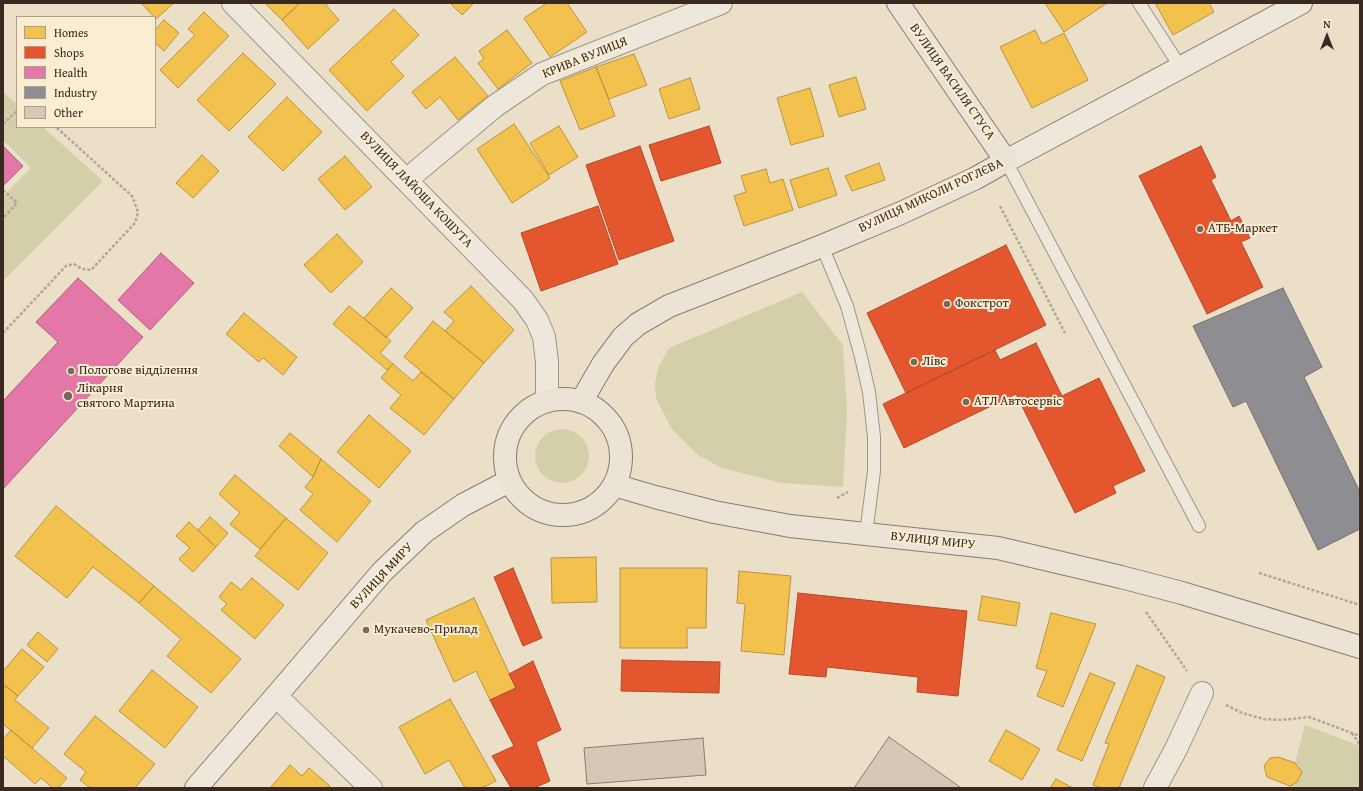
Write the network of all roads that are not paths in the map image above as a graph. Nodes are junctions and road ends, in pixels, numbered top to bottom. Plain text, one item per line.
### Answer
1 (233, 3) edge
2 (721, 3) edge
3 (898, 3) edge
4 (1139, 3) edge
5 (1301, 3) edge
6 (1181, 68) junction
7 (1006, 161) junction
8 (407, 181) junction
9 (822, 246) junction
10 (547, 401) junction
11 (581, 402) junction
12 (509, 481) junction
13 (614, 485) junction
14 (1199, 526) dead end
15 (866, 534) junction
16 (1360, 647) edge
17 (1202, 693) dead end
18 (276, 696) junction
19 (196, 788) edge
20 (371, 788) edge
21 (1155, 788) edge

1 - 8 street, ВУЛИЦЯ ЛАЙОША КОШУТА
2 - 8 street, КРИВА ВУЛИЦЯ
3 - 7 main road, ВУЛИЦЯ ВАСИЛЯ СТУСА
4 - 6 lane
5 - 6 street, ВУЛИЦЯ МИКОЛИ РОГЛЄВА
6 - 7 street, ВУЛИЦЯ МИКОЛИ РОГЛЄВА
7 - 9 main road, ВУЛИЦЯ МИКОЛИ РОГЛЄВА
7 - 14 lane
8 - 10 street, ВУЛИЦЯ ЛАЙОША КОШУТА
9 - 11 main road, ВУЛИЦЯ МИКОЛИ РОГЛЄВА
9 - 15 lane
10 - 11 main road
10 - 12 main road
11 - 13 main road
12 - 13 main road
12 - 18 street, ВУЛИЦЯ МИРУ
13 - 15 main road, ВУЛИЦЯ МИРУ
15 - 16 main road, ВУЛИЦЯ МИРУ
17 - 21 street
18 - 19 street, ВУЛИЦЯ МИРУ
18 - 20 street

